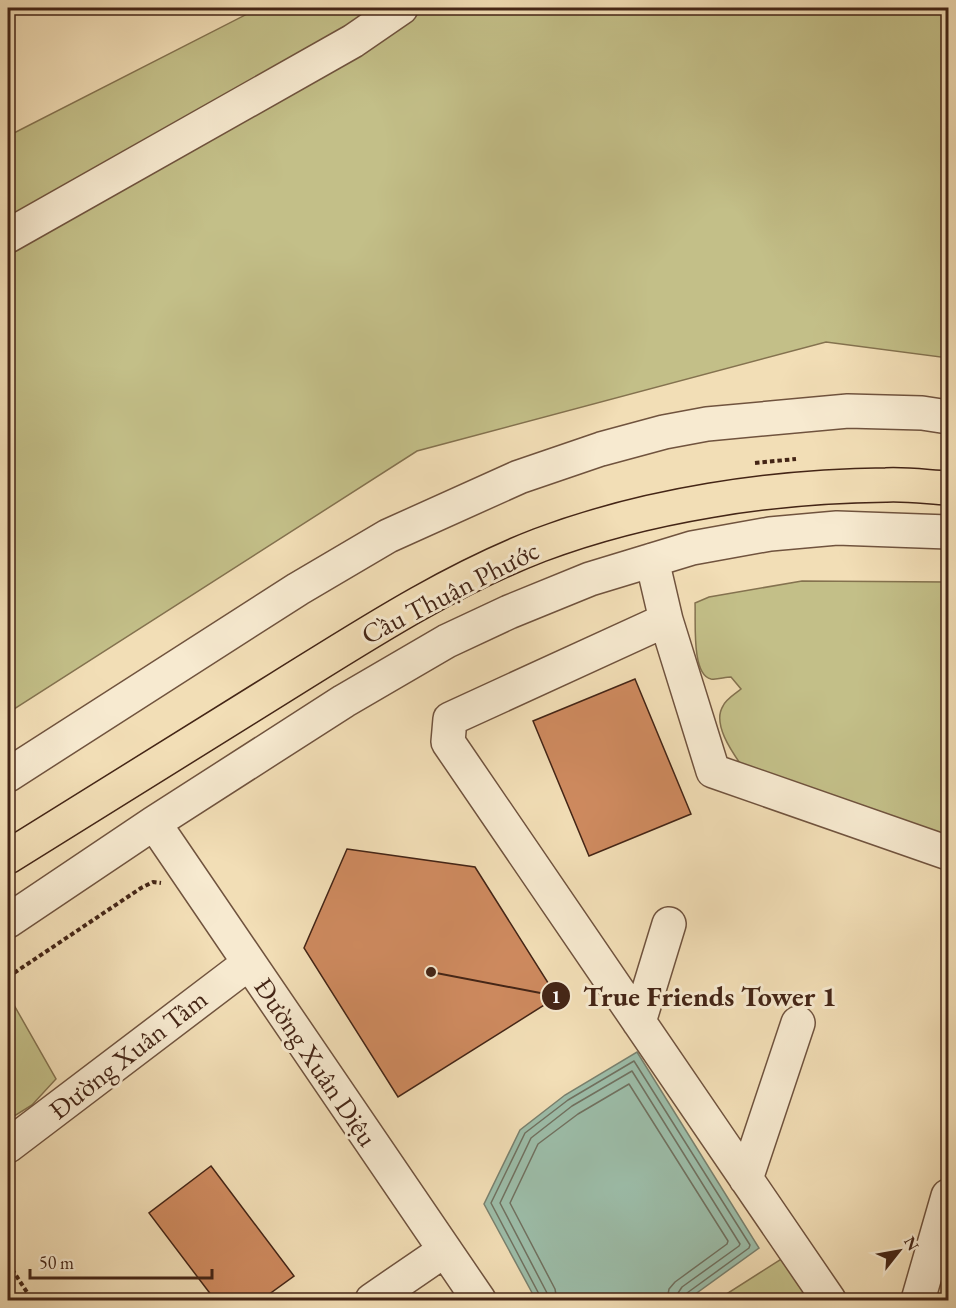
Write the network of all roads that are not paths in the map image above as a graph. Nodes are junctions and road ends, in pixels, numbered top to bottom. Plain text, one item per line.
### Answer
1 (401, 8) edge
2 (8, 236) edge
3 (948, 417) edge
4 (948, 488) edge
5 (948, 532) edge
6 (652, 560) junction
7 (666, 620) junction
8 (8, 775) edge
9 (154, 823) junction
10 (948, 853) edge
11 (8, 857) edge
12 (8, 921) edge
13 (669, 924) dead end
14 (249, 963) junction
15 (639, 1022) junction
16 (798, 1023) dead end
17 (8, 1146) edge
18 (746, 1179) junction
19 (948, 1196) edge
20 (445, 1250) junction
21 (372, 1300) edge
22 (479, 1300) edge
23 (829, 1300) edge
24 (918, 1300) edge

1 - 2 street
3 - 8 street
4 - 11 main road, Cầu Thuận Phước
5 - 6 street
6 - 7 street
6 - 9 street
7 - 10 street
7 - 15 street
9 - 12 street
9 - 14 street, Đường Xuân Diệu
13 - 15 street
14 - 17 street, Đường Xuân Tâm
14 - 20 street, Đường Xuân Diệu
15 - 18 street
16 - 18 street
18 - 23 street
19 - 24 street
20 - 21 street
20 - 22 street, Đường Xuân Diệu

